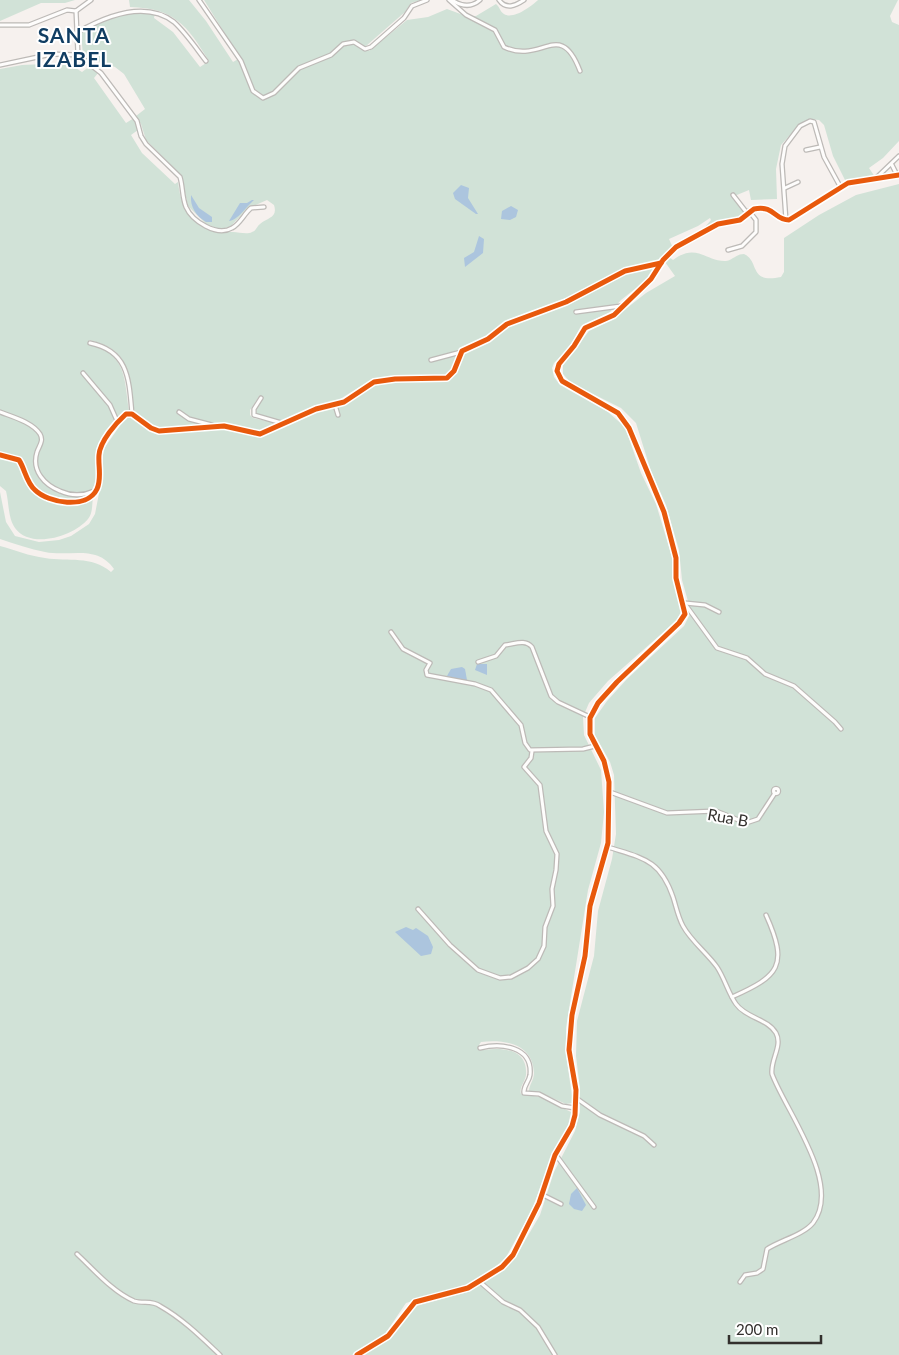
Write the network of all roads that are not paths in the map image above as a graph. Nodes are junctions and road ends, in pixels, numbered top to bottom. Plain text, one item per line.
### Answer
1 (91, 0) edge
2 (199, 0) edge
3 (427, 0) edge
4 (450, 0) edge
5 (480, 0) edge
6 (499, 0) edge
7 (524, 0) edge
8 (76, 11) junction
9 (0, 26) edge
10 (78, 32) junction
11 (78, 55) junction
12 (206, 61) dead end
13 (0, 65) edge
14 (580, 71) dead end
15 (820, 147) junction
16 (806, 150) dead end
17 (899, 156) edge
18 (892, 165) junction
19 (898, 175) edge
20 (876, 179) junction
21 (798, 182) dead end
22 (785, 188) junction
23 (841, 188) junction
24 (733, 195) dead end
25 (264, 207) dead end
26 (748, 212) junction
27 (786, 220) junction
28 (728, 250) dead end
29 (662, 262) junction
30 (621, 306) junction
31 (576, 312) dead end
32 (90, 342) dead end
33 (462, 351) junction
34 (431, 360) dead end
35 (83, 373) dead end
36 (261, 398) dead end
37 (335, 405) junction
38 (0, 412) edge
39 (179, 412) dead end
40 (132, 414) junction
41 (338, 415) dead end
42 (118, 423) junction
43 (286, 424) junction
44 (215, 426) junction
45 (0, 455) edge
46 (97, 490) junction
47 (684, 604) junction
48 (719, 612) dead end
49 (391, 632) dead end
50 (478, 662) dead end
51 (590, 716) junction
52 (840, 729) dead end
53 (595, 746) junction
54 (532, 751) junction
55 (610, 792) junction
56 (776, 793) dead end
57 (608, 847) junction
58 (418, 909) dead end
59 (766, 916) dead end
60 (732, 997) junction
61 (480, 1048) dead end
62 (576, 1098) junction
63 (575, 1108) junction
64 (654, 1145) dead end
65 (555, 1154) junction
66 (541, 1194) junction
67 (561, 1204) dead end
68 (594, 1207) dead end
69 (77, 1254) dead end
70 (480, 1282) junction
71 (740, 1282) dead end
72 (220, 1355) edge
73 (357, 1355) edge
74 (555, 1355) edge

1 - 8 street
2 - 3 street
4 - 5 street
4 - 14 street
6 - 7 street
8 - 9 street
8 - 10 street
10 - 11 street
10 - 12 street
11 - 13 street
11 - 25 street
15 - 16 street
15 - 22 street
15 - 23 street
17 - 18 street
18 - 19 street
18 - 20 street
19 - 20 street
20 - 23 street
21 - 22 street
22 - 27 street
23 - 27 street
24 - 26 street
26 - 27 street
26 - 28 street
26 - 29 street
29 - 30 street
29 - 33 street
30 - 31 street
30 - 47 street
32 - 40 street
33 - 34 street
33 - 37 street
35 - 42 street
36 - 43 street
37 - 41 street
37 - 43 street
38 - 46 street
39 - 44 street
40 - 42 street
40 - 44 street
42 - 46 street
43 - 44 street
45 - 46 street
47 - 48 street
47 - 51 street
47 - 52 street
49 - 54 street
50 - 51 street
51 - 53 street
53 - 54 street
53 - 55 street
54 - 58 street
55 - 56 street, Rua B
55 - 57 street
57 - 60 street
57 - 62 street
59 - 60 street
60 - 71 street
61 - 63 street
62 - 63 street
62 - 64 street
63 - 65 street
65 - 66 street
65 - 68 street
66 - 67 street
66 - 70 street
69 - 72 street
70 - 73 street
70 - 74 street

